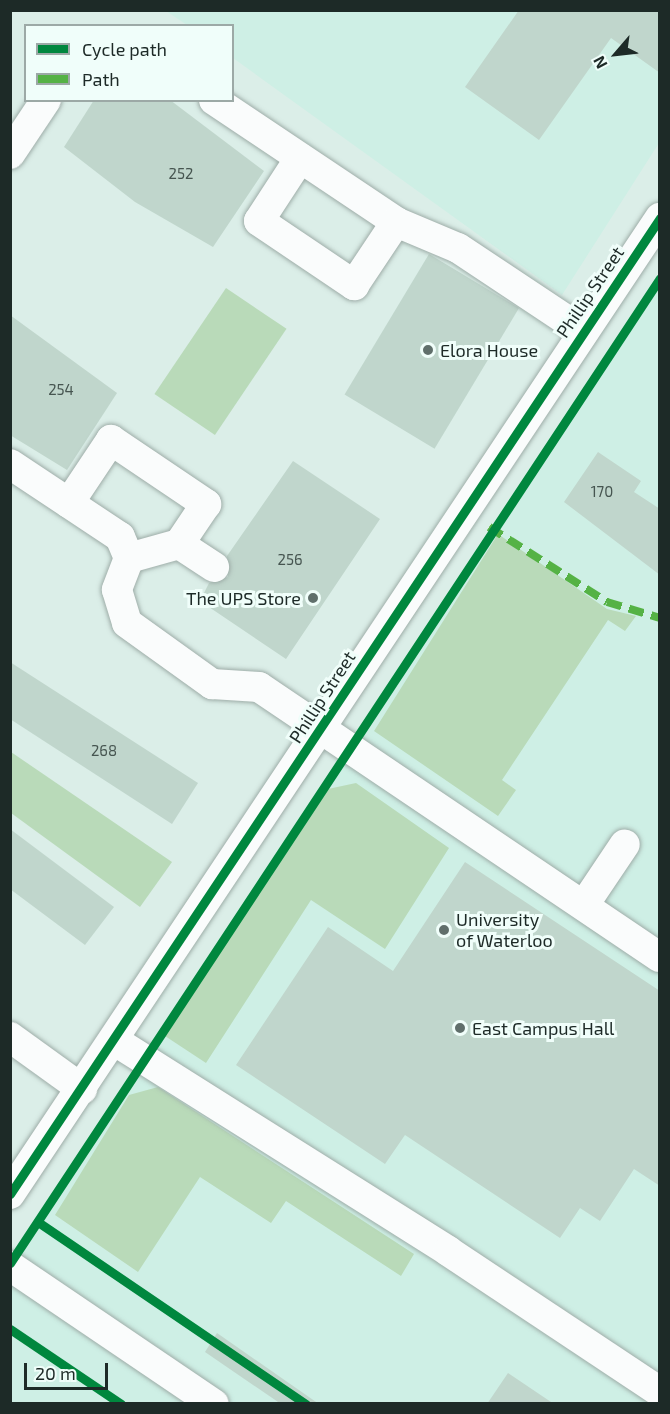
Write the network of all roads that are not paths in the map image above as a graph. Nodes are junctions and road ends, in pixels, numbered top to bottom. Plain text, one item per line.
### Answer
1 (45, 102) edge
2 (217, 102) edge
3 (10, 154) edge
4 (300, 158) junction
5 (660, 218) edge
6 (396, 222) junction
7 (583, 331) junction
8 (10, 464) edge
9 (69, 503) junction
10 (179, 544) junction
11 (129, 558) junction
12 (214, 567) dead end
13 (321, 729) junction
14 (626, 844) dead end
15 (584, 905) junction
16 (660, 957) edge
17 (10, 1037) edge
18 (115, 1041) junction
19 (82, 1089) junction
20 (10, 1194) edge
21 (10, 1266) edge
22 (660, 1392) edge
23 (214, 1404) edge

1 - 3 street
2 - 4 street
4 - 6 street
4 - 6 street
5 - 7 street, Phillip Street
6 - 7 street
7 - 13 street, Phillip Street
8 - 9 street
9 - 10 street
9 - 11 street
10 - 11 street
10 - 12 street
11 - 13 street
13 - 15 street
13 - 18 street, Phillip Street
14 - 15 street
15 - 16 street
17 - 19 street
18 - 19 street, Phillip Street
18 - 22 street
19 - 20 street, Phillip Street
21 - 23 street

